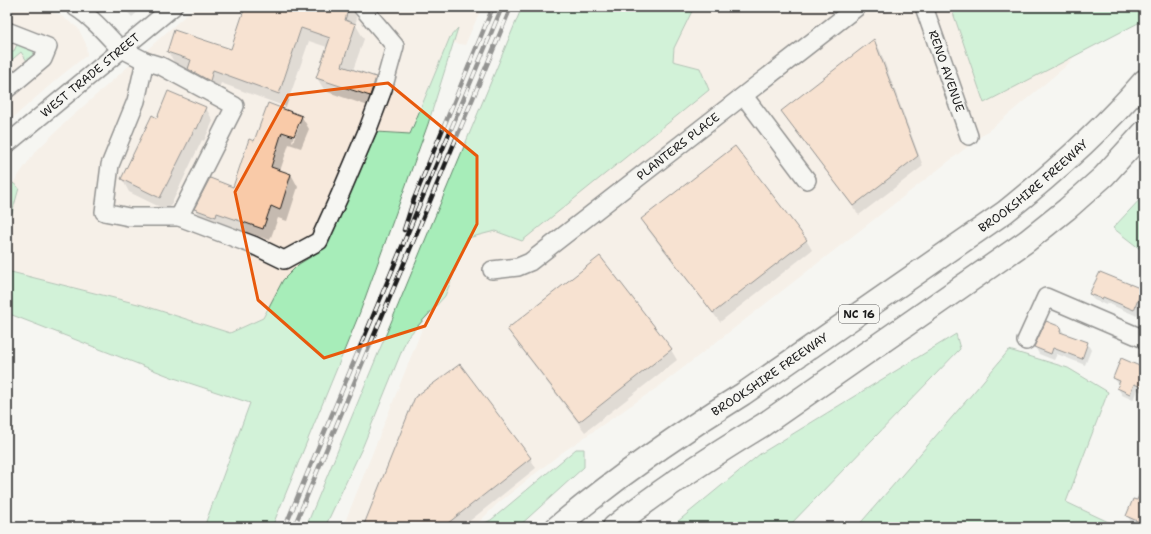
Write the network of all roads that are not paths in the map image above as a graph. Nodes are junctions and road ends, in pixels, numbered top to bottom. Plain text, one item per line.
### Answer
1 (75, 7) edge
2 (173, 7) edge
3 (362, 7) edge
4 (857, 7) edge
5 (924, 7) edge
6 (7, 31) edge
7 (122, 50) junction
8 (145, 60) junction
9 (1144, 81) edge
10 (7, 89) edge
11 (744, 96) junction
12 (1144, 132) edge
13 (969, 136) dead end
14 (7, 144) edge
15 (808, 180) dead end
16 (179, 217) junction
17 (492, 270) dead end
18 (1144, 339) edge
19 (1026, 341) dead end
20 (557, 527) edge
21 (614, 527) edge

1 - 7 street
2 - 7 street, WEST TRADE STREET
3 - 16 street
4 - 11 street, PLANTERS PLACE
5 - 13 street, RENO AVENUE
6 - 10 street
7 - 8 street
7 - 14 street, WEST TRADE STREET
8 - 16 street
8 - 16 street
9 - 20 highway, BROOKSHIRE FREEWAY / NC 16
11 - 15 street
11 - 17 street, PLANTERS PLACE
12 - 21 highway, NC 16
18 - 19 street

